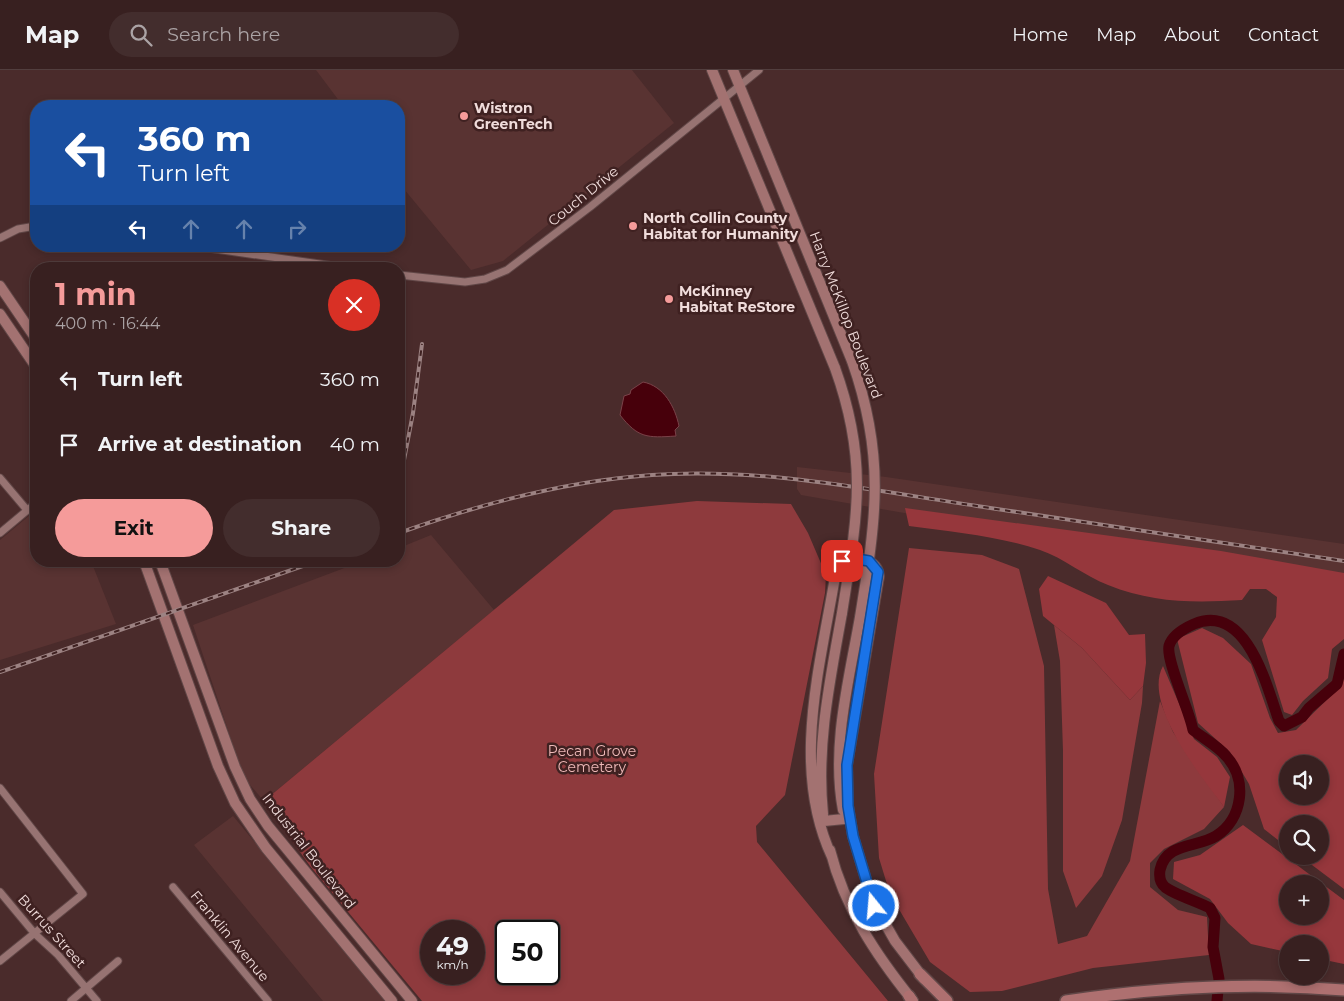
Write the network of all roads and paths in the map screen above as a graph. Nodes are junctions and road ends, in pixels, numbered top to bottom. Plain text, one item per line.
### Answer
1 (712, 70) edge
2 (733, 70) edge
3 (759, 70) edge
4 (740, 86) junction
5 (724, 99) junction
6 (30, 227) edge
7 (0, 238) edge
8 (236, 252) edge
9 (306, 262) edge
10 (405, 276) edge
11 (0, 286) edge
12 (0, 314) edge
13 (30, 330) edge
14 (30, 358) edge
15 (0, 478) edge
16 (30, 508) edge
17 (27, 510) junction
18 (0, 533) edge
19 (146, 567) edge
20 (162, 567) edge
21 (178, 654) junction
22 (211, 698) junction
23 (197, 706) junction
24 (0, 788) edge
25 (844, 819) junction
26 (824, 821) junction
27 (832, 856) junction
28 (173, 887) dead end
29 (0, 892) edge
30 (872, 903) junction
31 (350, 925) junction
32 (35, 934) junction
33 (339, 935) junction
34 (363, 941) junction
35 (352, 950) junction
36 (0, 961) edge
37 (118, 962) dead end
38 (920, 974) junction
39 (86, 988) junction
40 (1344, 990) edge
41 (911, 999) edge
42 (71, 1001) edge
43 (97, 1001) edge
44 (268, 1001) edge
45 (392, 1001) edge
46 (412, 1001) edge
47 (942, 1001) edge
48 (947, 1001) edge
49 (1066, 1001) edge

1 - 5 main road
2 - 4 main road, Harry McKillop Boulevard
3 - 4 street, Couch Drive
4 - 5 street, Couch Drive
4 - 25 main road, Harry McKillop Boulevard, bridge
5 - 10 street, Couch Drive
5 - 26 main road, bridge
6 - 7 street
8 - 9 street
11 - 13 main road
12 - 14 main road
15 - 17 street
16 - 17 street
17 - 18 street
19 - 21 main road, Industrial Boulevard
20 - 22 main road, Industrial Boulevard
21 - 22 main road
21 - 23 main road, Industrial Boulevard
22 - 23 main road
22 - 31 main road, Industrial Boulevard
23 - 33 main road, Industrial Boulevard
24 - 32 street
25 - 26 main road
25 - 30 main road, Harry McKillop Boulevard
26 - 27 main road
27 - 30 main road
27 - 41 main road
28 - 44 street, Franklin Avenue
29 - 32 street, Burrus Street
30 - 38 main road, Harry McKillop Boulevard
31 - 33 main road
31 - 34 main road, Industrial Boulevard
32 - 36 street
32 - 39 street, Burrus Street
33 - 35 main road, Industrial Boulevard
34 - 35 main road
34 - 46 main road, Industrial Boulevard
35 - 45 main road, Industrial Boulevard
37 - 39 street
38 - 47 main road, Harry McKillop Boulevard
38 - 48 main road
39 - 42 street
39 - 43 street, Burrus Street
40 - 49 main road

